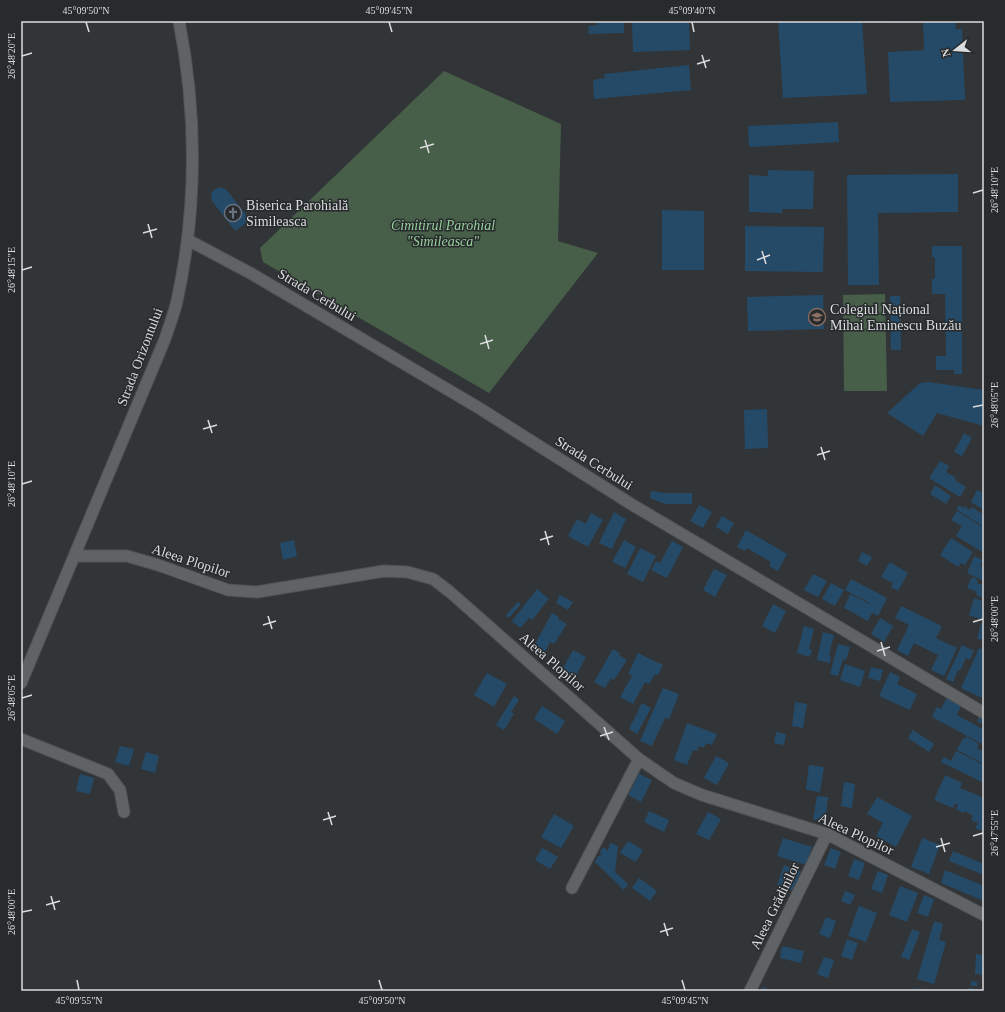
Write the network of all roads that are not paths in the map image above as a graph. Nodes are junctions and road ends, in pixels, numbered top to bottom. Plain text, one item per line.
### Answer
1 (179, 21) edge
2 (188, 240) junction
3 (75, 556) junction
4 (21, 683) edge
5 (984, 713) edge
6 (21, 739) edge
7 (639, 759) junction
8 (124, 812) dead end
9 (827, 834) junction
10 (572, 888) dead end
11 (984, 915) edge
12 (750, 991) edge

1 - 2 street, Strada Orizontului
2 - 3 street, Strada Orizontului
2 - 5 street, Strada Cerbului
3 - 4 street, Strada Orizontului
3 - 7 street, Aleea Plopilor
6 - 8 street
7 - 9 street, Aleea Plopilor
7 - 10 street
9 - 11 street, Aleea Plopilor
9 - 12 street, Aleea Grădinilor

